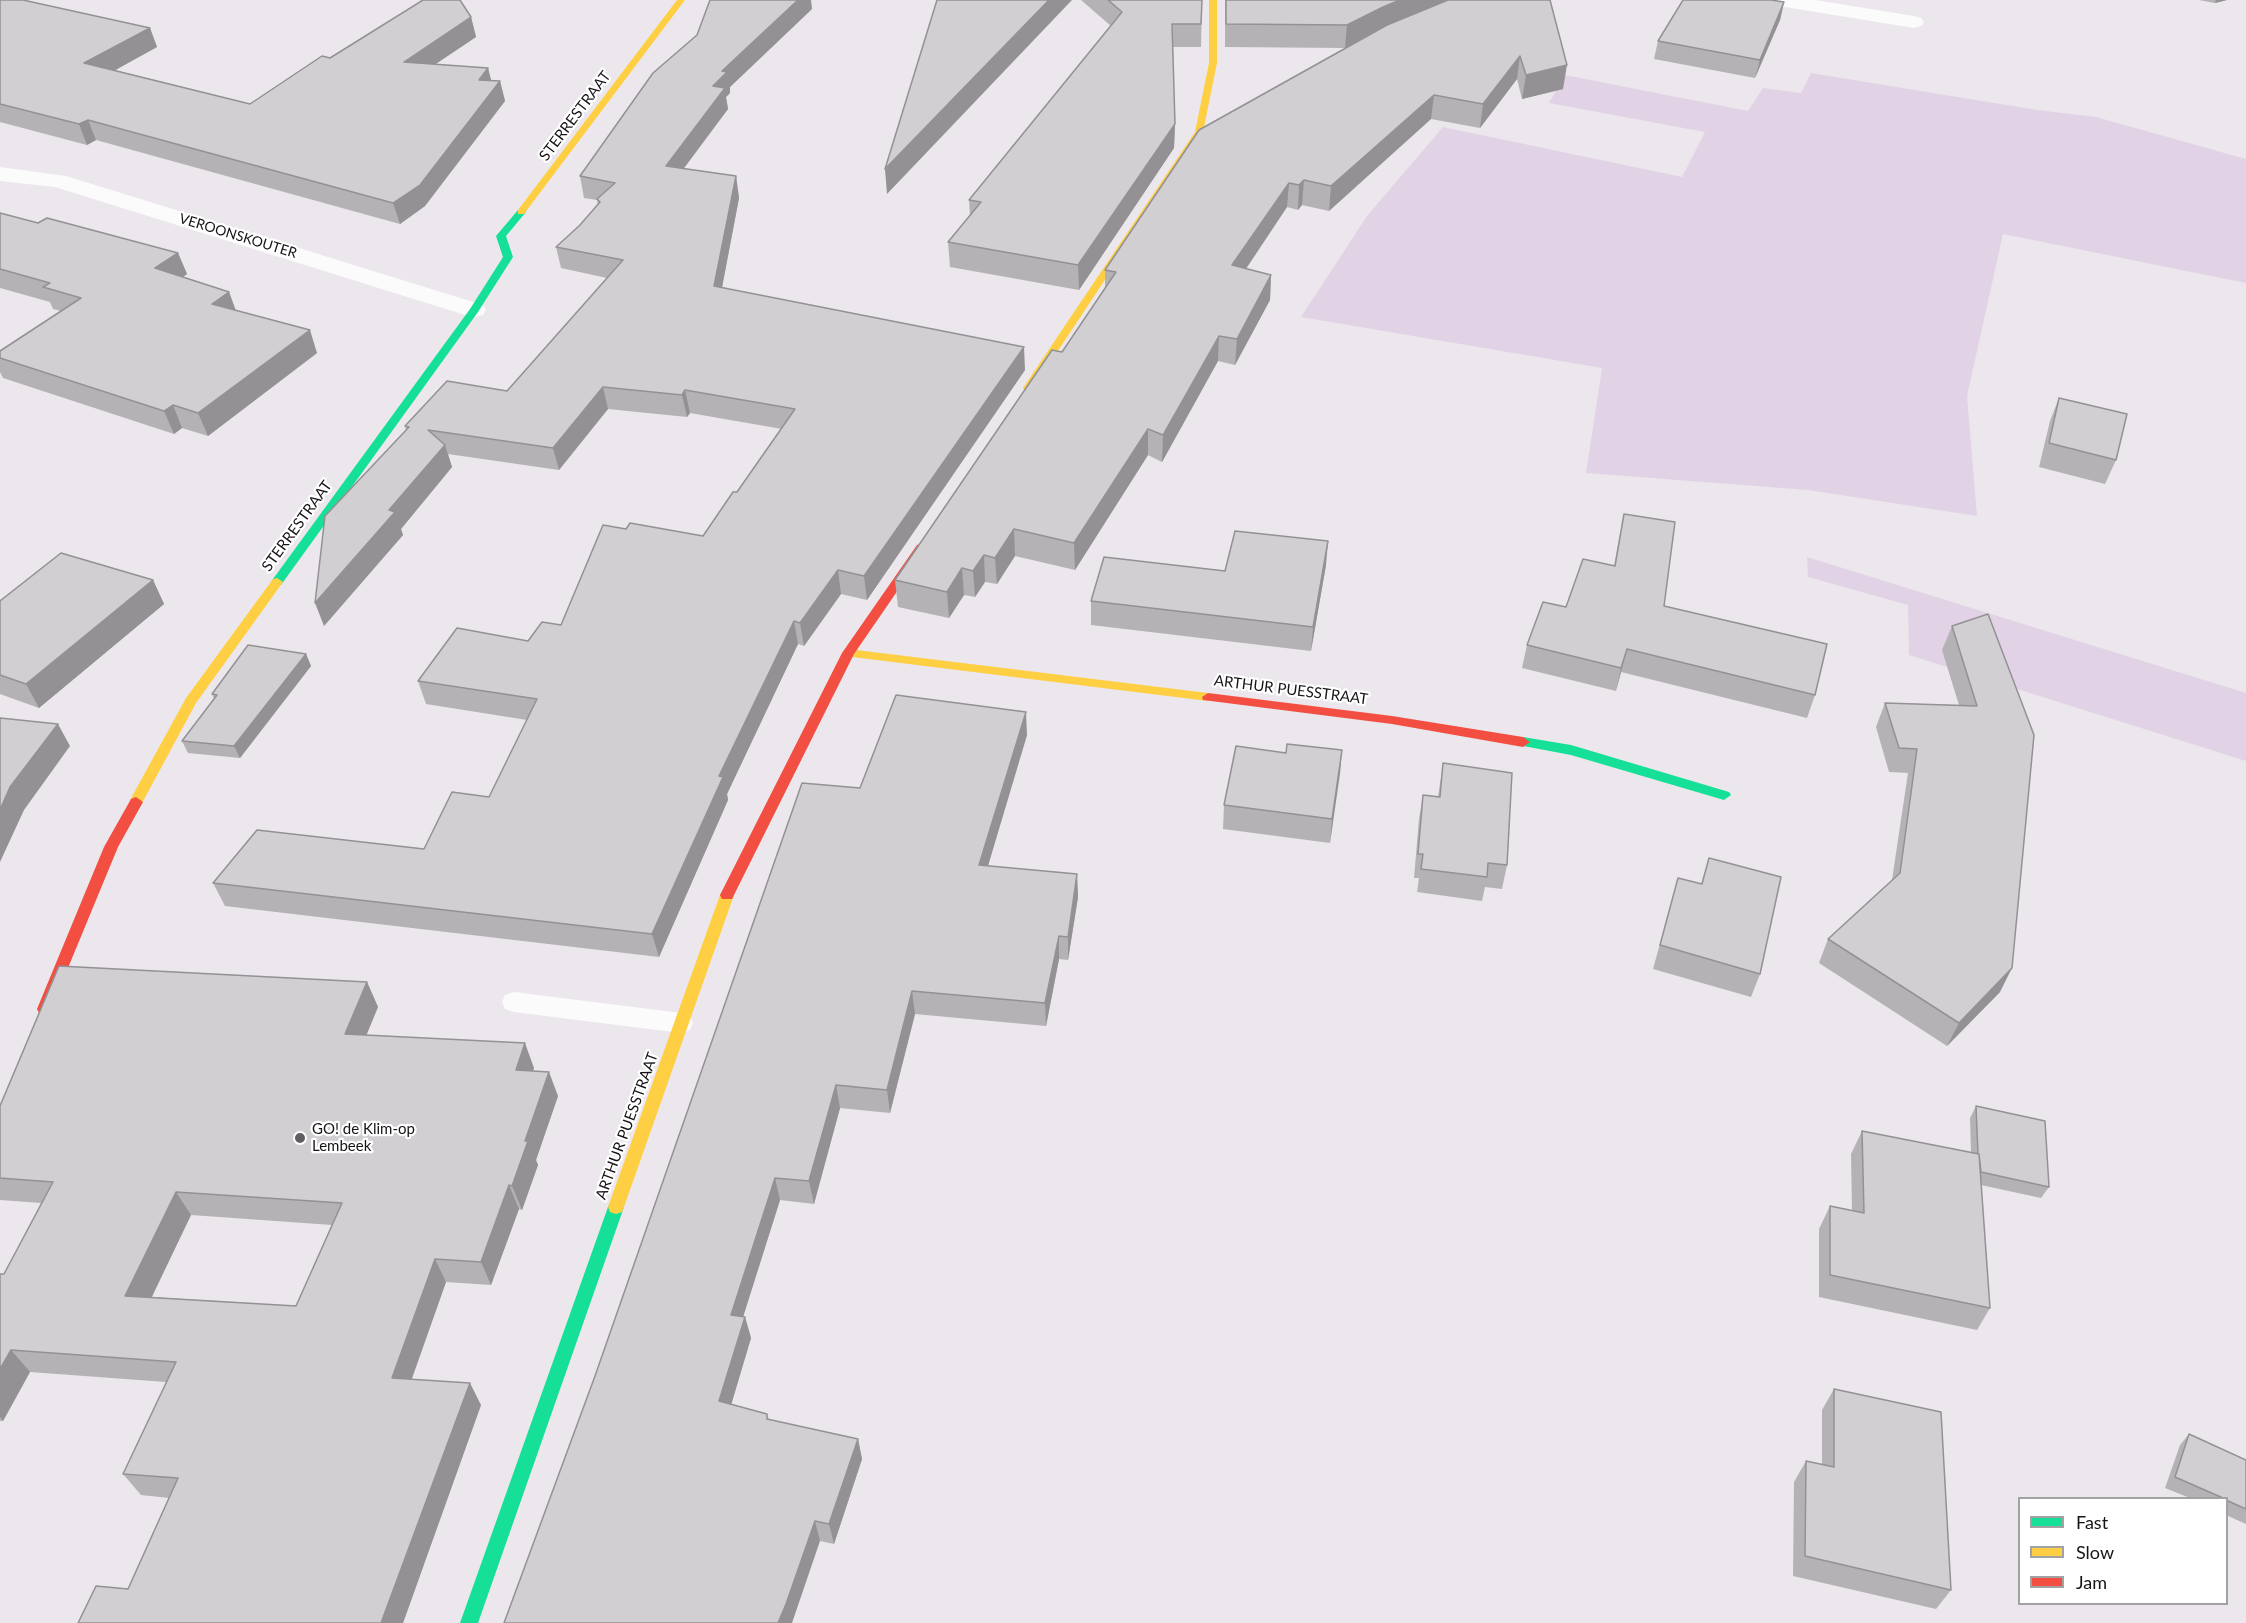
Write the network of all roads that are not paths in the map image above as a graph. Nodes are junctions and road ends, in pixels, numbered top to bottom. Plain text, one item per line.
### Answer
1 (681, 0) edge
2 (1213, 0) edge
3 (1779, 0) edge
4 (1914, 21) dead end
5 (1218, 122) edge
6 (1199, 132) junction
7 (0, 174) edge
8 (474, 310) junction
9 (1020, 400) edge
10 (931, 533) edge
11 (848, 653) junction
12 (1724, 795) dead end
13 (514, 1002) dead end
14 (681, 1023) junction
15 (37, 1026) edge
16 (469, 1623) edge

1 - 8 street, STERRESTRAAT
2 - 6 street
3 - 4 street
5 - 6 street
6 - 9 street
7 - 8 street, VEROONSKOUTER
8 - 15 street, STERRESTRAAT
10 - 11 street, ARTHUR PUESSTRAAT
11 - 12 street, ARTHUR PUESSTRAAT
11 - 14 street, ARTHUR PUESSTRAAT
13 - 14 lane
14 - 16 street, ARTHUR PUESSTRAAT

